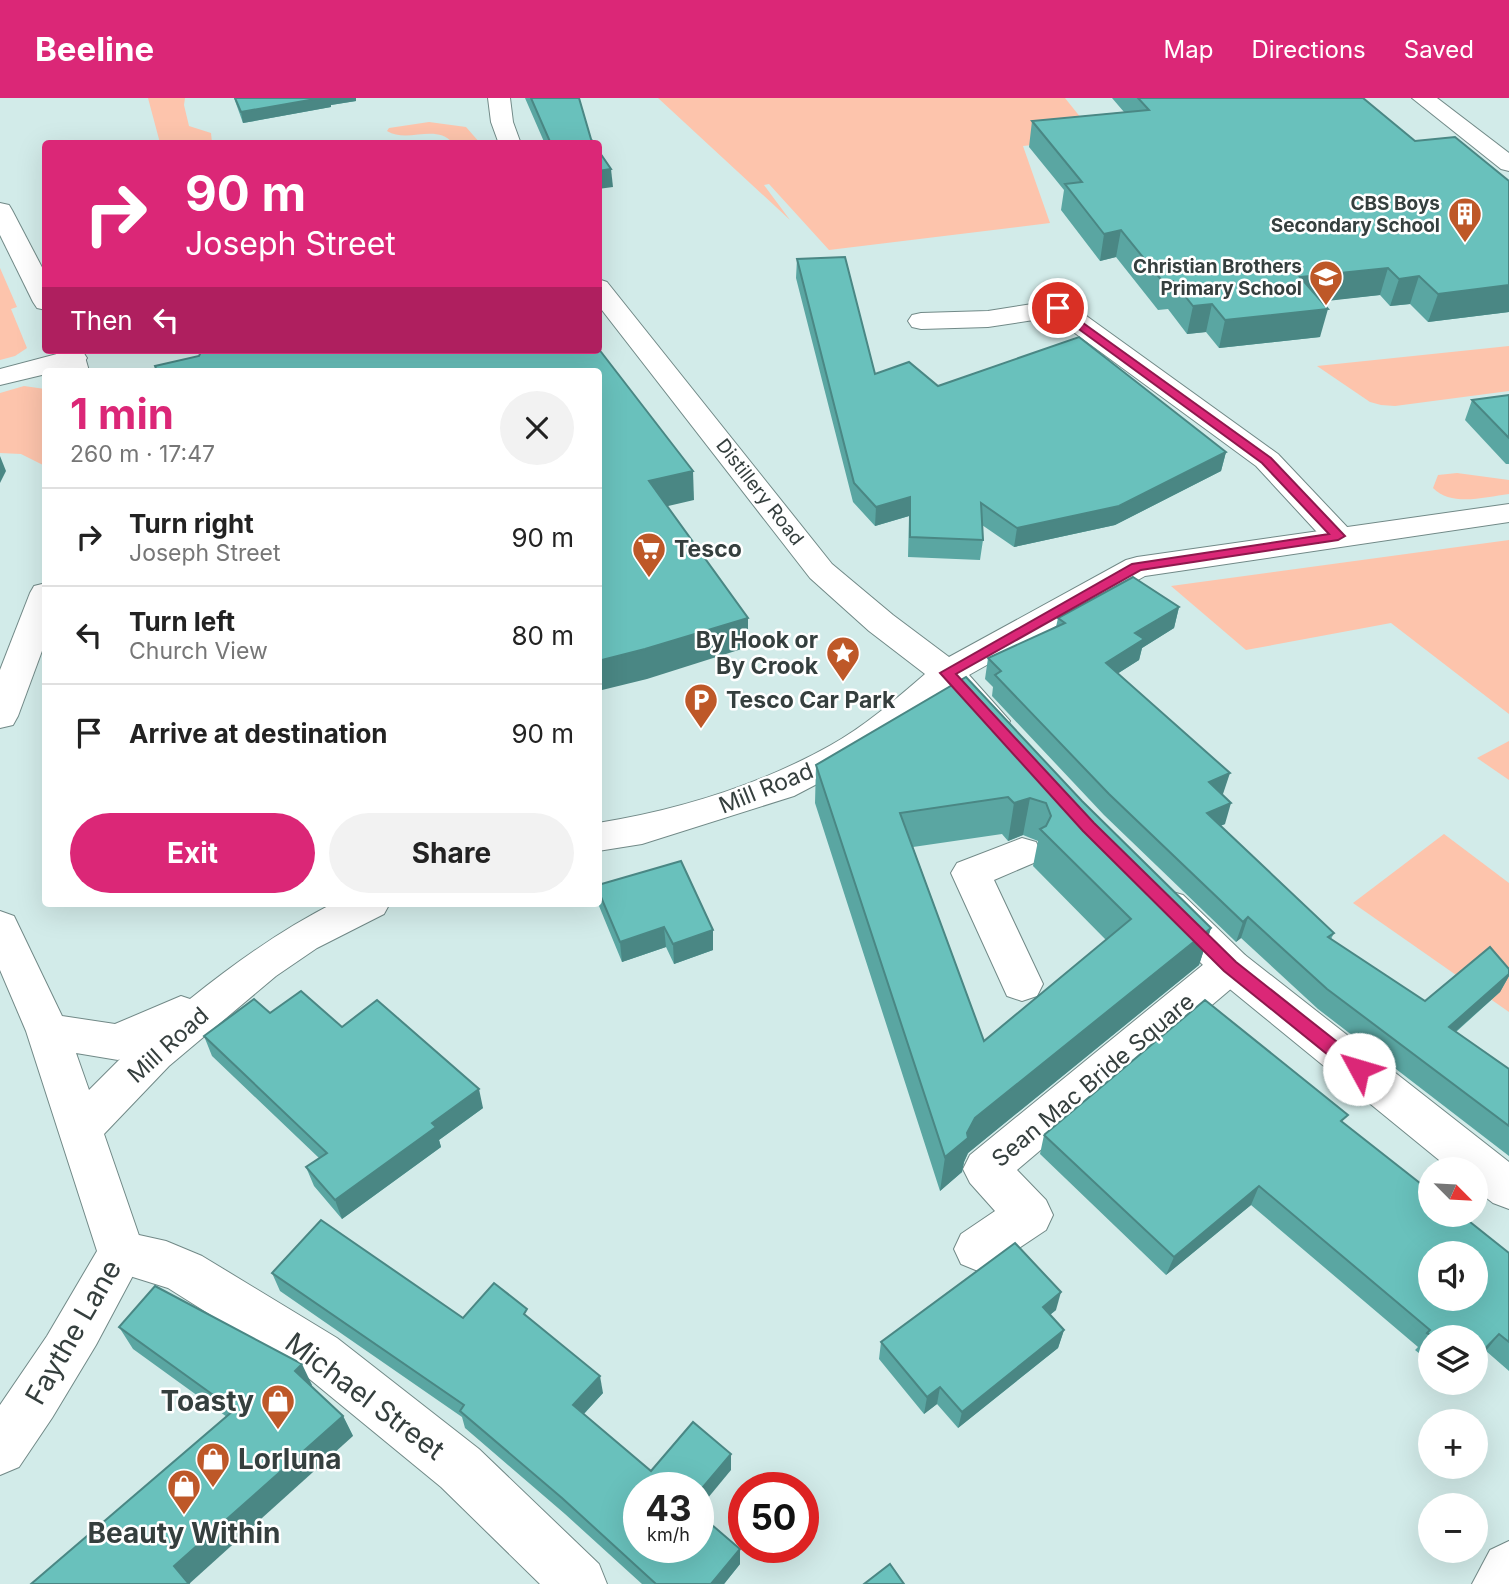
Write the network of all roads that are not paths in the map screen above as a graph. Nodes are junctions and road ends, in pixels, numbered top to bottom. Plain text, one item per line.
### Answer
1 (499, 98) edge
2 (1423, 98) edge
3 (509, 140) edge
4 (1509, 164) edge
5 (0, 210) edge
6 (602, 291) edge
7 (1088, 293) dead end
8 (42, 294) edge
9 (1058, 308) junction
10 (921, 321) dead end
11 (72, 360) edge
12 (0, 377) edge
13 (1509, 513) edge
14 (1338, 536) junction
15 (42, 604) edge
16 (947, 673) junction
17 (0, 716) edge
18 (1016, 747) edge
19 (602, 836) edge
20 (1022, 852) dead end
21 (1145, 883) edge
22 (362, 907) edge
23 (0, 927) edge
24 (261, 965) junction
25 (1230, 967) junction
26 (1021, 984) dead end
27 (47, 1031) junction
28 (80, 1129) junction
29 (1509, 1189) edge
30 (978, 1249) dead end
31 (121, 1253) junction
32 (0, 1449) edge
33 (1509, 1569) edge
34 (579, 1584) edge
35 (1500, 1584) edge

1 - 3 main road
2 - 4 main road
5 - 8 main road
6 - 16 main road, Distillery Road
7 - 9 main road
9 - 10 main road
9 - 14 main road
11 - 12 main road
13 - 14 main road, Mill Road
14 - 16 main road, Mill Road
15 - 17 main road
16 - 18 main road, Distillery Road
16 - 19 main road, Mill Road
20 - 26 main road
21 - 25 main road
22 - 24 main road, Mill Road
23 - 27 main road, Faythe Lane
24 - 27 main road, Mill Road
24 - 28 main road, Mill Road
25 - 29 main road
25 - 30 main road, Sean Mac Bride Square
27 - 28 main road, Faythe Lane
28 - 31 main road, Faythe Lane
31 - 32 main road, Faythe Lane
31 - 34 main road, Michael Street
33 - 35 main road

